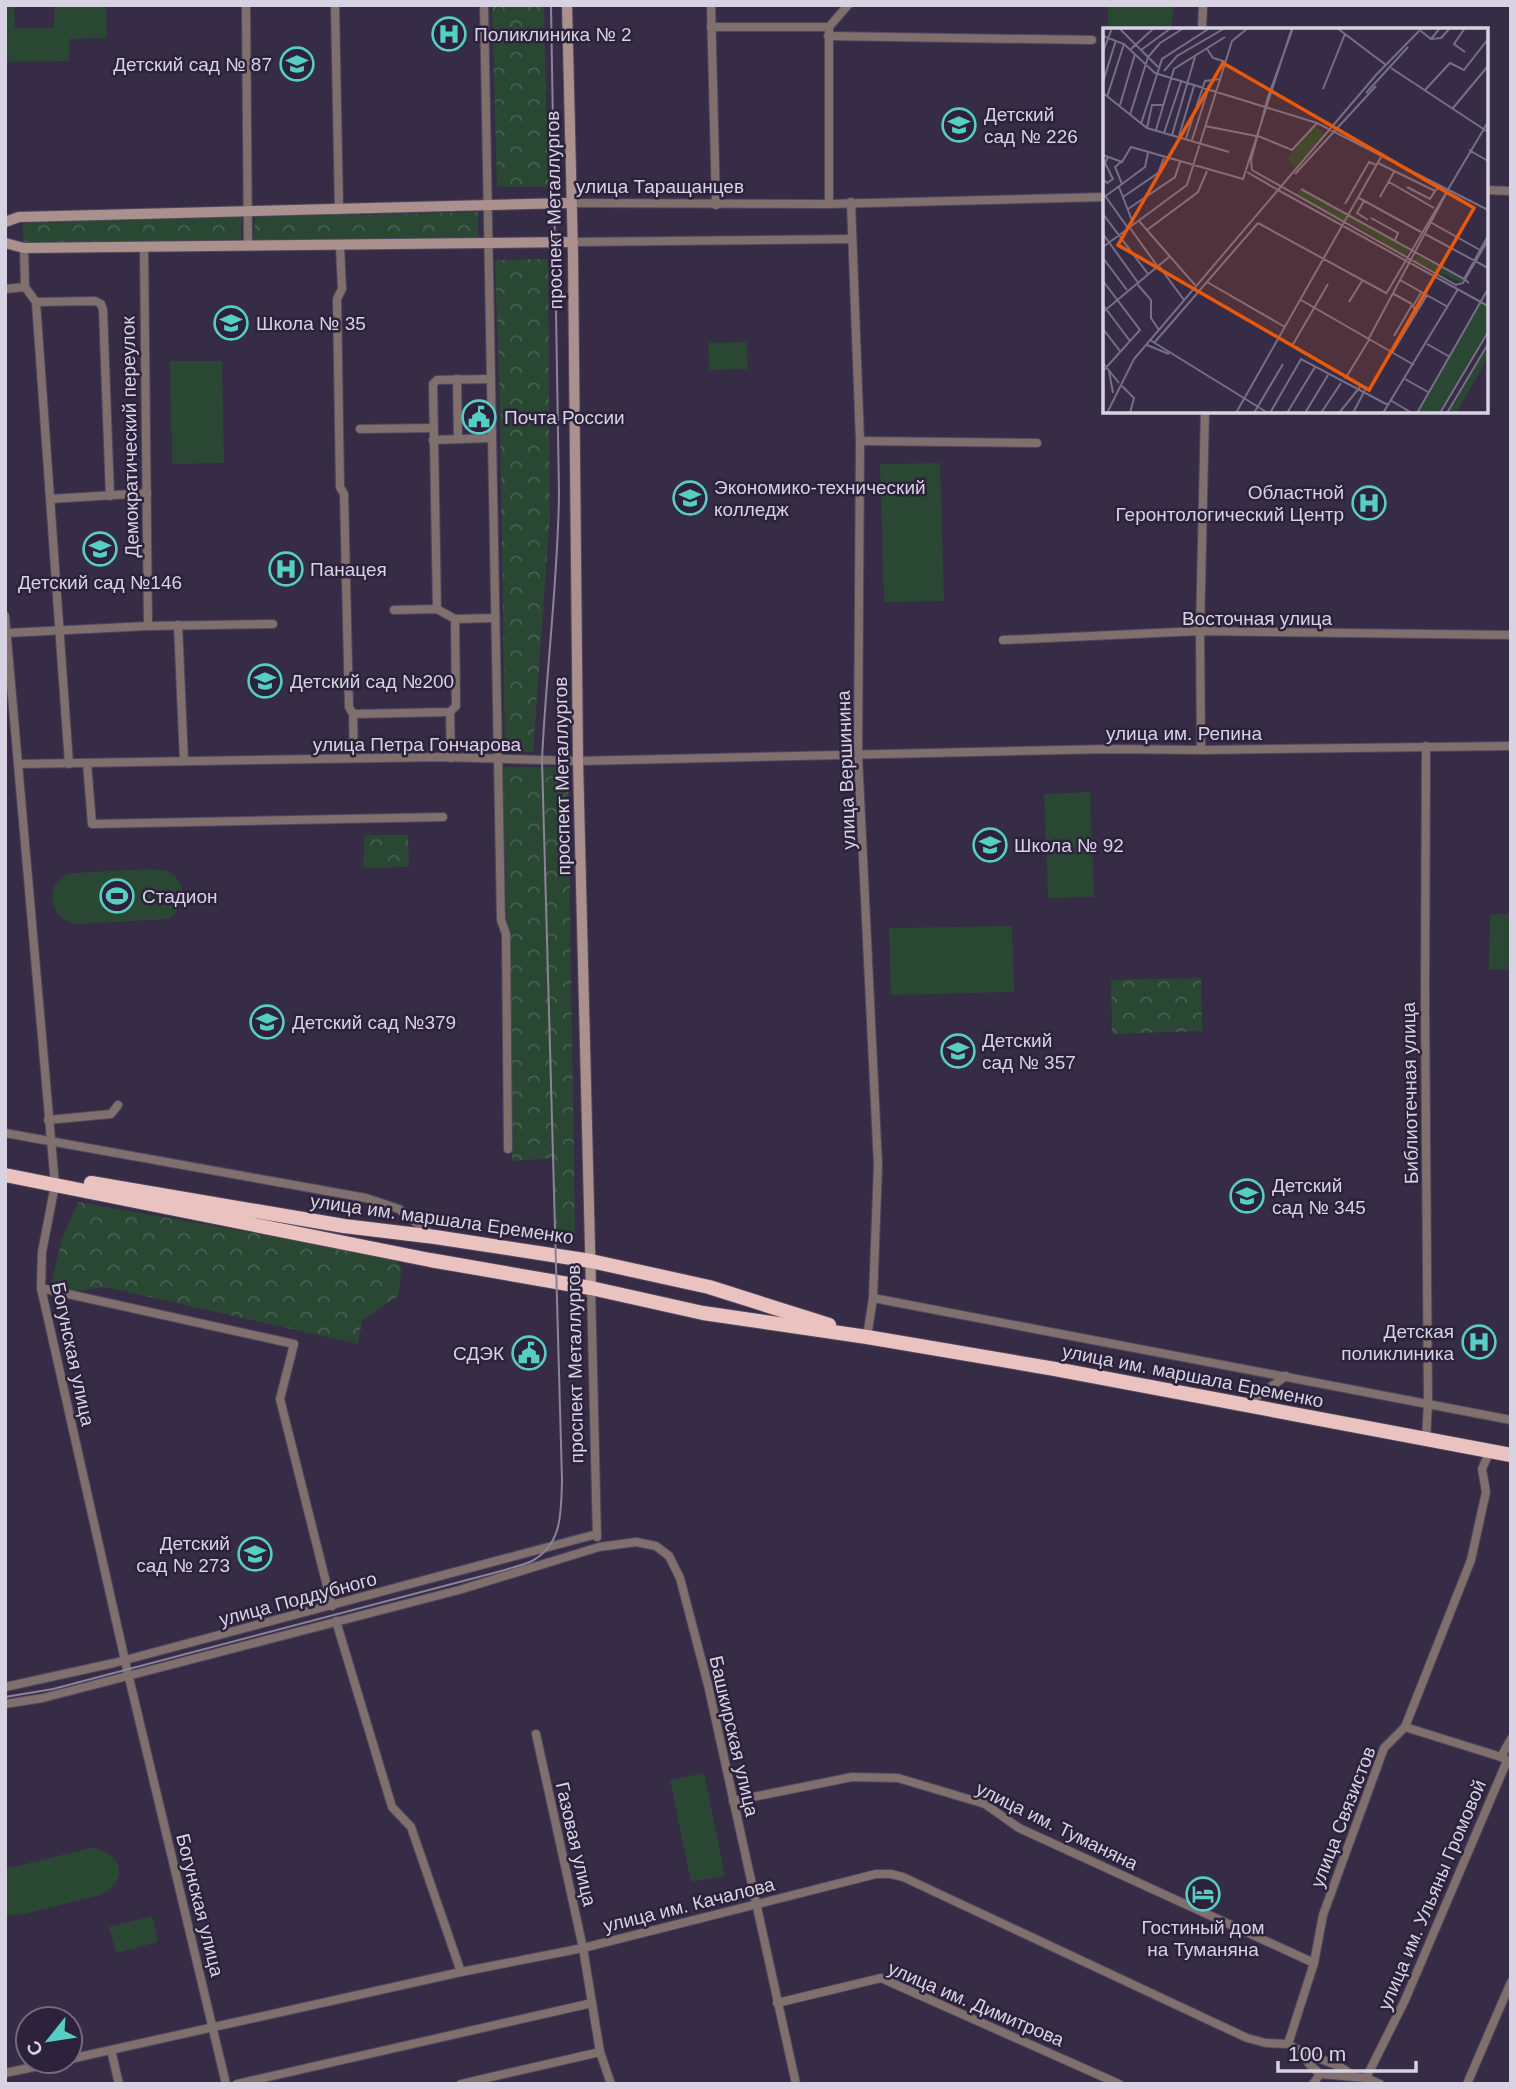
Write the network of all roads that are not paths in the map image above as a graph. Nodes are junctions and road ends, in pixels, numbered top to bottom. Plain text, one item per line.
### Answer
1 (246, 5) edge
2 (335, 5) edge
3 (484, 5) edge
4 (567, 5) edge
5 (711, 5) edge
6 (848, 5) edge
7 (1203, 5) edge
8 (711, 27) junction
9 (1202, 28) edge
10 (829, 32) junction
11 (1092, 40) dead end
12 (1488, 190) edge
13 (1511, 191) edge
14 (1103, 197) edge
15 (851, 202) junction
16 (570, 203) junction
17 (829, 204) junction
18 (716, 205) junction
19 (488, 206) junction
20 (339, 210) junction
21 (250, 212) junction
22 (5, 222) edge
23 (852, 239) junction
24 (5, 243) edge
25 (573, 243) junction
26 (488, 244) junction
27 (248, 246) junction
28 (340, 246) junction
29 (24, 248) junction
30 (144, 248) junction
31 (25, 287) junction
32 (5, 289) edge
33 (36, 302) junction
34 (457, 379) junction
35 (490, 379) junction
36 (1205, 413) edge
37 (432, 428) junction
38 (360, 429) dead end
39 (491, 438) junction
40 (458, 439) junction
41 (433, 440) junction
42 (860, 441) junction
43 (1037, 443) dead end
44 (146, 494) junction
45 (110, 496) junction
46 (50, 499) junction
47 (437, 609) junction
48 (394, 610) dead end
49 (5, 616) edge
50 (494, 618) junction
51 (455, 619) junction
52 (273, 624) dead end
53 (178, 625) junction
54 (148, 626) junction
55 (59, 630) junction
56 (1200, 631) junction
57 (7, 633) edge
58 (1511, 635) edge
59 (1003, 640) dead end
60 (450, 712) junction
61 (353, 714) junction
62 (1511, 746) edge
63 (1426, 747) junction
64 (1201, 750) junction
65 (858, 756) junction
66 (354, 758) junction
67 (451, 758) junction
68 (496, 759) junction
69 (184, 761) junction
70 (578, 761) junction
71 (87, 763) junction
72 (18, 764) junction
73 (69, 764) junction
74 (443, 817) dead end
75 (118, 1105) dead end
76 (48, 1120) junction
77 (5, 1133) edge
78 (50, 1142) junction
79 (508, 1149) dead end
80 (5, 1166) edge
81 (5, 1174) edge
82 (55, 1181) junction
83 (435, 1237) junction
84 (430, 1260) junction
85 (590, 1261) junction
86 (709, 1287) junction
87 (41, 1288) junction
88 (591, 1288) junction
89 (873, 1298) junction
90 (704, 1313) junction
91 (867, 1337) junction
92 (1286, 1377) junction
93 (1428, 1403) junction
94 (1244, 1405) junction
95 (1511, 1420) edge
96 (1426, 1440) junction
97 (1490, 1451) junction
98 (1511, 1455) edge
99 (597, 1534) junction
100 (598, 1547) junction
101 (515, 1572) joint
102 (332, 1606) junction
103 (335, 1621) junction
104 (125, 1660) junction
105 (129, 1676) junction
106 (5, 1687) edge
107 (5, 1704) edge
108 (1405, 1727) junction
109 (536, 1734) dead end
110 (1511, 1739) edge
111 (1506, 1760) edge
112 (733, 1801) junction
113 (755, 1904) junction
114 (583, 1948) junction
115 (1314, 1963) junction
116 (461, 1972) junction
117 (1511, 1982) edge
118 (592, 2003) junction
119 (777, 2003) junction
120 (213, 2026) junction
121 (1288, 2044) junction
122 (111, 2050) junction
123 (600, 2052) junction
124 (1302, 2052) junction
125 (84, 2056) edge
126 (1320, 2074) junction
127 (1354, 2076) junction
128 (1373, 2082) edge
129 (119, 2084) edge
130 (226, 2084) edge
131 (237, 2084) edge
132 (461, 2084) edge
133 (611, 2084) edge
134 (796, 2084) edge
135 (1119, 2084) edge
136 (1312, 2084) edge
137 (1467, 2084) edge

1 - 21 street
2 - 20 street
3 - 19 street
4 - 16 main road, проспект Металлургов
5 - 8 street
6 - 10 street
7 - 9 street
8 - 10 street
8 - 18 street
10 - 11 street
10 - 17 street
12 - 13 street
14 - 15 street, улица Таращанцев
15 - 17 street, улица Таращанцев
15 - 23 street, улица Вершинина
16 - 18 street, улица Таращанцев
16 - 19 main road, улица Таращанцев
16 - 25 main road, проспект Металлургов
17 - 18 street, улица Таращанцев
19 - 20 main road, улица Таращанцев
19 - 26 street
20 - 21 main road, улица Таращанцев
21 - 22 main road, улица Таращанцев
21 - 27 street
23 - 25 street
23 - 42 street, улица Вершинина
24 - 29 main road
25 - 26 main road
25 - 70 main road, проспект Металлургов
26 - 28 main road
26 - 35 street
27 - 28 main road
27 - 30 main road
28 - 61 street
29 - 30 main road
29 - 31 street
30 - 44 street, Демократический переулок
31 - 32 street
31 - 33 street
33 - 45 street
33 - 46 street
34 - 35 street
34 - 37 street
34 - 40 street
35 - 39 street
36 - 56 street
37 - 38 street
37 - 41 street
39 - 40 street
39 - 50 street
40 - 41 street
41 - 47 street
42 - 43 street
42 - 65 street, улица Вершинина
44 - 45 street
44 - 54 street, Демократический переулок
45 - 46 street
46 - 55 street
47 - 48 street
47 - 51 street
49 - 57 street, Богунская улица
50 - 51 street
50 - 68 street
51 - 60 street
52 - 53 street
53 - 54 street
53 - 69 street
54 - 55 street
55 - 57 street
55 - 73 street
56 - 58 street, Восточная улица
56 - 59 street, Восточная улица
56 - 64 street
57 - 72 street, Богунская улица
60 - 61 street
60 - 67 street
61 - 66 street
62 - 63 street, улица им. Репина
63 - 64 street, улица им. Репина
63 - 93 street, Библиотечная улица
64 - 65 street, улица им. Репина
65 - 70 street, улица Петра Гончарова
65 - 89 street, улица Вершинина
66 - 67 street, улица Петра Гончарова
66 - 69 street, улица Петра Гончарова
67 - 68 street, улица Петра Гончарова
68 - 70 street, улица Петра Гончарова
68 - 79 street
69 - 71 street, улица Петра Гончарова
70 - 85 main road, проспект Металлургов
71 - 73 street, улица Петра Гончарова
71 - 74 street
72 - 73 street, улица Петра Гончарова
72 - 76 street, Богунская улица
75 - 76 street
76 - 78 street, Богунская улица
77 - 78 street
78 - 82 street, Богунская улица
78 - 83 street
80 - 82 highway, улица им. маршала Еременко
81 - 82 highway, улица им. маршала Еременко
82 - 83 highway, улица им. маршала Еременко
82 - 84 highway, улица им. маршала Еременко
82 - 87 street, Богунская улица
83 - 84 highway
83 - 85 highway, улица им. маршала Еременко
84 - 88 highway, улица им. маршала Еременко
85 - 86 highway, улица им. маршала Еременко
85 - 88 main road, проспект Металлургов
86 - 90 highway
86 - 91 highway, улица им. маршала Еременко
87 - 102 street
87 - 104 street, Богунская улица
88 - 90 highway, улица им. маршала Еременко
88 - 99 street, проспект Металлургов
89 - 91 street, улица Вершинина
89 - 92 street
90 - 91 highway, улица им. маршала Еременко
91 - 94 highway, улица им. маршала Еременко
92 - 93 street
92 - 94 street
93 - 95 street
93 - 96 street, Библиотечная улица
94 - 96 highway, улица им. маршала Еременко
96 - 97 highway, улица им. маршала Еременко
97 - 98 highway, улица им. маршала Еременко
97 - 108 street, улица Связистов
99 - 100 street, проспект Металлургов
99 - 102 street, улица Поддубного
100 - 101 street, Башкирская улица
100 - 112 street, Башкирская улица
101 - 103 street, улица Поддубного
102 - 104 street, улица Поддубного
103 - 105 street, улица Поддубного
103 - 116 street
104 - 105 street, Богунская улица
104 - 106 street, улица Поддубного
105 - 107 street, улица Поддубного
105 - 120 street, Богунская улица
108 - 111 street
108 - 115 street, улица Связистов
109 - 114 street, Газовая улица
110 - 111 street, улица им. Ульяны Громовой
111 - 128 street, улица им. Ульяны Громовой
112 - 113 street, Башкирская улица
112 - 115 street, улица им. Туманяна
113 - 114 street, улица им. Качалова
113 - 119 street, Башкирская улица
113 - 121 street, улица им. Качалова
114 - 116 street, улица им. Качалова
114 - 118 street, Газовая улица
115 - 121 street, улица Связистов
116 - 120 street, улица им. Качалова
117 - 137 street
118 - 123 street, Газовая улица
118 - 131 street
119 - 134 street, Башкирская улица
119 - 135 street, улица им. Димитрова
120 - 122 street, улица им. Качалова
120 - 130 street, Богунская улица
121 - 124 street
122 - 125 street, улица им. Качалова
122 - 129 street
123 - 132 street
123 - 133 street, Газовая улица
124 - 126 street
124 - 127 street
126 - 127 street
126 - 136 street
127 - 128 street

